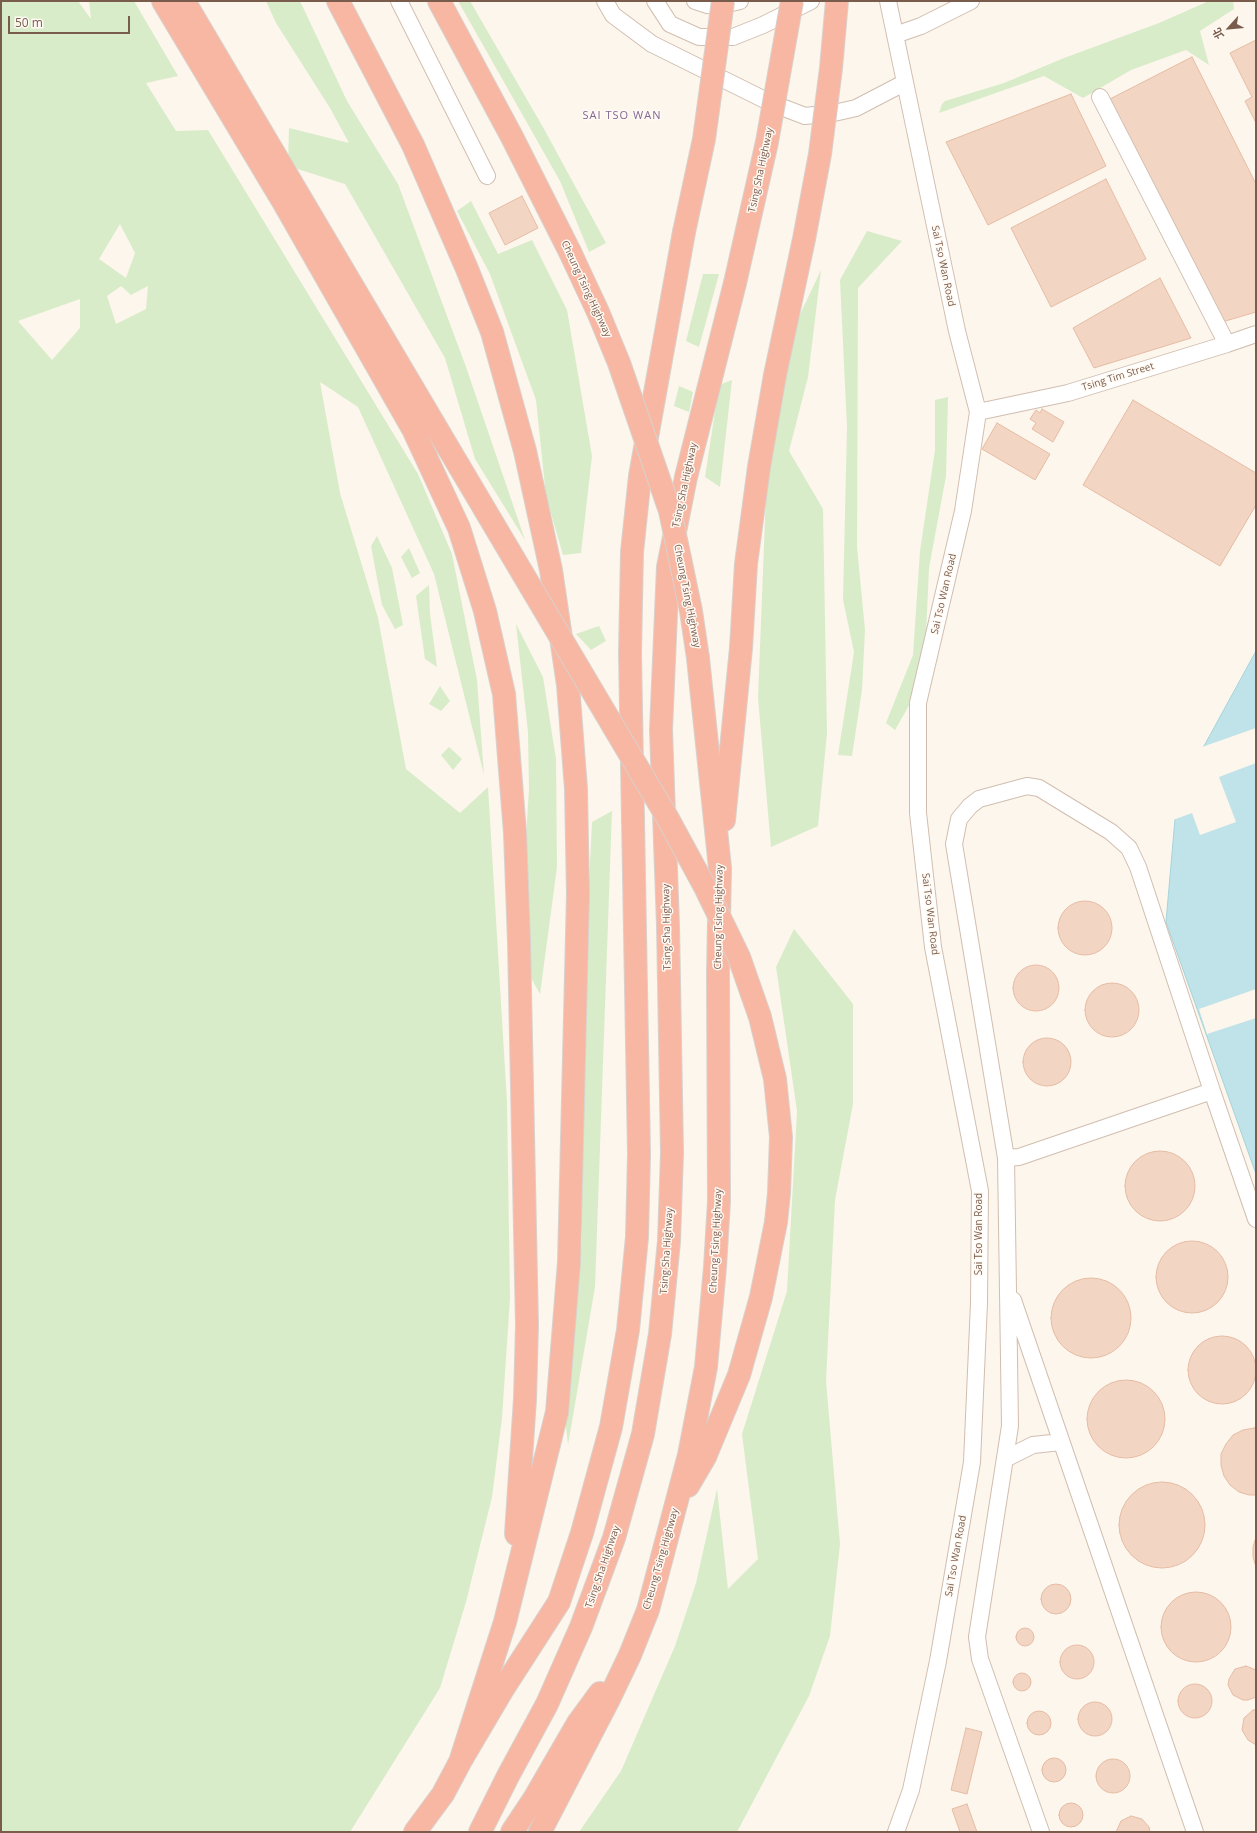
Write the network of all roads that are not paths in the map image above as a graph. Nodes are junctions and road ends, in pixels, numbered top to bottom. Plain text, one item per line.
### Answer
1 (163, 1) edge
2 (184, 1) edge
3 (338, 1) edge
4 (350, 1) edge
5 (399, 1) edge
6 (604, 1) edge
7 (655, 1) edge
8 (695, 1) edge
9 (723, 1) edge
10 (740, 1) edge
11 (792, 1) edge
12 (811, 1) edge
13 (837, 1) edge
14 (888, 1) edge
15 (971, 1) edge
16 (439, 3) edge
17 (895, 35) junction
18 (904, 83) junction
19 (383, 86) junction
20 (1100, 97) dead end
21 (487, 176) dead end
22 (1256, 334) edge
23 (1227, 344) junction
24 (978, 412) junction
25 (720, 868) junction
26 (1212, 1091) junction
27 (1006, 1158) junction
28 (1256, 1219) edge
29 (1008, 1284) junction
30 (1061, 1442) junction
31 (1005, 1459) junction
32 (677, 1503) junction
33 (512, 1595) junction
34 (630, 1655) junction
35 (460, 1762) junction
36 (898, 1831) edge
37 (415, 1832) edge
38 (480, 1832) edge
39 (512, 1832) edge
40 (540, 1832) edge
41 (1041, 1832) edge
42 (1195, 1832) edge

1 - 33 highway
2 - 32 highway, bridge
3 - 19 highway
4 - 19 street
5 - 21 street
6 - 18 street
7 - 12 street
8 - 10 street
9 - 35 highway, bridge
11 - 38 highway, Tsing Sha Highway, bridge
13 - 25 highway, bridge
14 - 17 street, Sai Tso Wan Road
15 - 17 street
16 - 25 highway, Cheung Tsing Highway, bridge
17 - 18 street, Sai Tso Wan Road
18 - 24 street, Sai Tso Wan Road
19 - 33 highway
20 - 23 street
22 - 23 street, Tsing Tim Street
23 - 24 street, Tsing Tim Street
24 - 36 street, Sai Tso Wan Road
25 - 32 highway, Cheung Tsing Highway, bridge
26 - 27 street
26 - 27 street
26 - 28 street
27 - 29 street
29 - 30 street
29 - 31 street
30 - 31 street
30 - 42 street
31 - 41 street
32 - 34 highway, Cheung Tsing Highway
33 - 35 highway
34 - 39 highway
34 - 40 highway, Cheung Tsing Highway
35 - 37 highway

